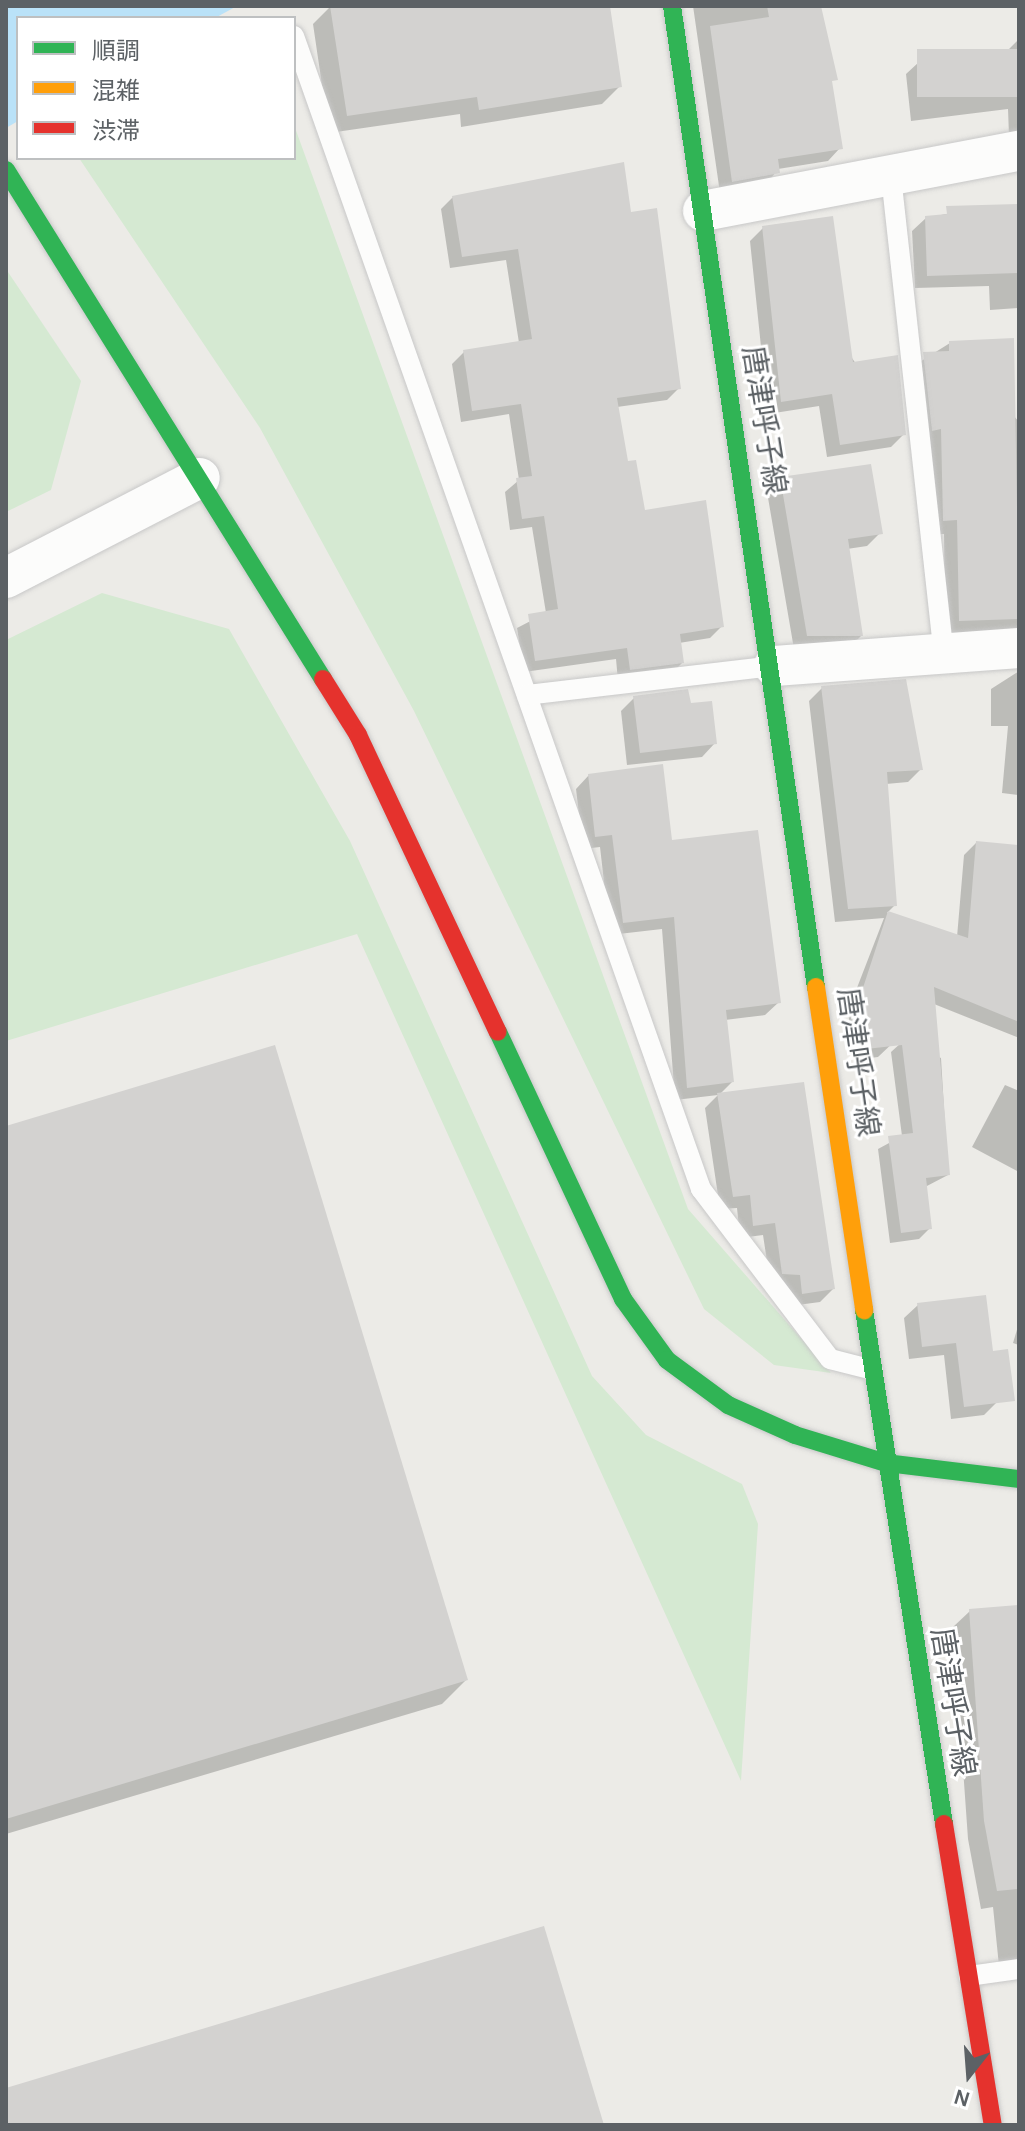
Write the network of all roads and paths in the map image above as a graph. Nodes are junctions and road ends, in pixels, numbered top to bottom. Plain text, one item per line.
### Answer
1 (672, 6) edge
2 (296, 42) edge
3 (1019, 151) edge
4 (6, 170) edge
5 (874, 179) junction
6 (703, 211) junction
7 (200, 478) junction
8 (6, 578) edge
9 (1019, 648) edge
10 (943, 650) junction
11 (774, 666) junction
12 (527, 695) junction
13 (873, 1370) junction
14 (886, 1463) junction
15 (1019, 1479) edge
16 (1019, 1969) edge
17 (969, 1976) junction
18 (993, 2125) edge

1 - 6 main road, 唐津呼子線
2 - 12 lane
3 - 5 street
4 - 7 main road
5 - 6 street
5 - 10 lane
6 - 11 main road, 唐津呼子線
7 - 8 street
7 - 14 main road
9 - 10 street
10 - 11 street
11 - 12 lane
11 - 13 main road, 唐津呼子線
12 - 13 lane
13 - 14 main road, 唐津呼子線
14 - 15 main road
14 - 17 main road, 唐津呼子線
16 - 17 lane
17 - 18 main road, 唐津呼子線

